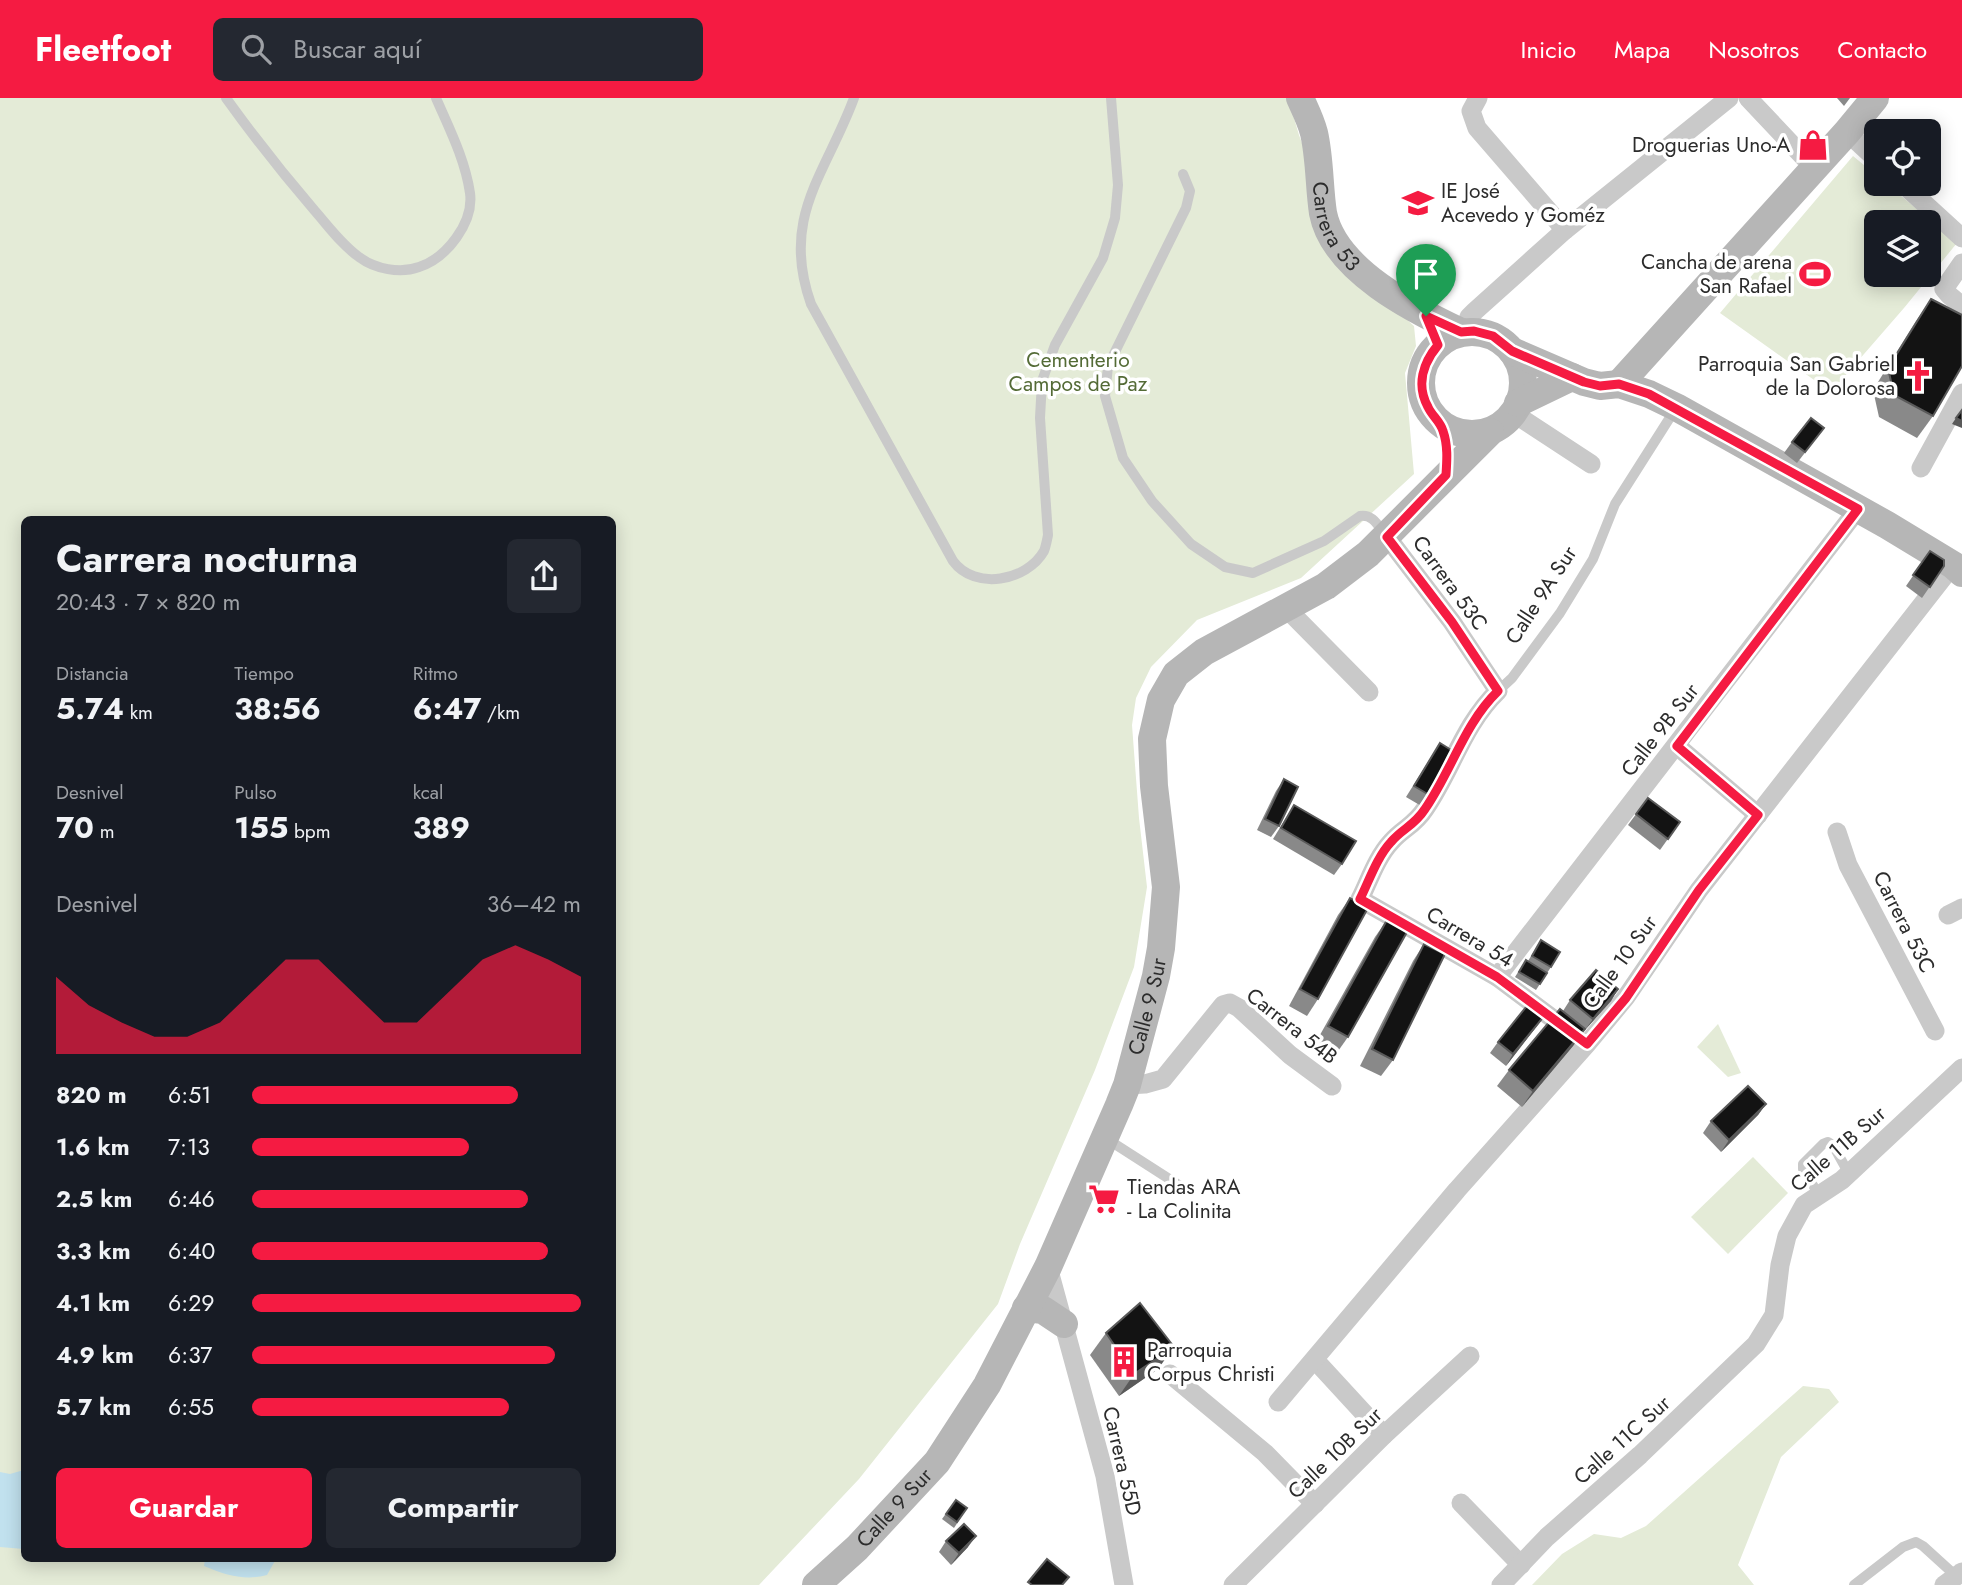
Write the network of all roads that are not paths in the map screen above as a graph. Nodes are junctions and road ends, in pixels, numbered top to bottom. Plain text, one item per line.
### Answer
1 (226, 98) edge
2 (436, 98) edge
3 (853, 98) edge
4 (1111, 98) edge
5 (1300, 98) edge
6 (1729, 98) edge
7 (1748, 98) edge
8 (1875, 98) edge
9 (1475, 104) edge
10 (1847, 132) junction
11 (1864, 148) edge
12 (1814, 168) junction
13 (1183, 174) dead end
14 (1916, 196) edge
15 (1565, 230) junction
16 (1962, 238) edge
17 (1962, 263) edge
18 (1962, 306) edge
19 (1455, 337) junction
20 (1512, 351) junction
21 (1572, 377) junction
22 (1619, 384) junction
23 (1962, 393) edge
24 (1676, 407) junction
25 (1516, 408) junction
26 (1438, 420) junction
27 (1490, 432) junction
28 (1591, 464) dead end
29 (1921, 468) dead end
30 (1446, 475) junction
31 (1858, 509) junction
32 (1387, 537) junction
33 (1957, 569) edge
34 (1286, 608) junction
35 (1498, 691) junction
36 (1369, 692) dead end
37 (1677, 746) junction
38 (1758, 815) junction
39 (1837, 832) dead end
40 (1360, 899) joint
41 (1497, 977) junction
42 (1935, 1031) dead end
43 (1587, 1044) junction
44 (1962, 1068) edge
45 (1127, 1084) junction
46 (1332, 1086) dead end
47 (1106, 1138) junction
48 (1849, 1174) junction
49 (1188, 1191) dead end
50 (1819, 1195) junction
51 (1048, 1268) junction
52 (1026, 1308) junction
53 (1064, 1324) junction
54 (1769, 1325) joint
55 (1470, 1356) dead end
56 (1315, 1360) junction
57 (1170, 1374) dead end
58 (1278, 1402) dead end
59 (1384, 1435) junction
60 (1461, 1503) dead end
61 (1315, 1504) junction
62 (1521, 1565) junction
63 (1956, 1579) edge
64 (816, 1585) edge
65 (1124, 1585) edge
66 (1233, 1585) edge
67 (1501, 1585) edge
68 (1854, 1585) edge

1 - 2 lane
3 - 4 lane
5 - 19 main road, Carrera 53
6 - 15 street
7 - 12 street
8 - 10 main road
9 - 15 street
10 - 11 street
10 - 12 main road
12 - 22 main road
13 - 32 lane
14 - 16 street
15 - 19 street
17 - 18 street
19 - 20 main road
19 - 26 main road
20 - 21 main road
20 - 25 main road
21 - 22 main road
21 - 25 main road
22 - 24 main road
23 - 29 street
24 - 31 main road
24 - 35 lane, Calle 9A Sur
25 - 27 main road
25 - 28 street
26 - 27 main road
26 - 30 main road
27 - 30 main road, Calle 9 Sur
30 - 32 main road, Calle 9 Sur
31 - 33 main road
31 - 37 street, Calle 9B Sur
32 - 34 main road, Calle 9 Sur
32 - 35 street, Carrera 53C
33 - 38 street, Calle 10 Sur
34 - 36 street
34 - 45 main road, Calle 9 Sur
35 - 40 street, Calle 9A Sur
37 - 38 street
37 - 41 street, Calle 9B Sur
38 - 43 street, Calle 10 Sur
39 - 42 street, Carrera 53C
40 - 41 street, Carrera 54
41 - 43 street, Carrera 54
43 - 56 street, Calle 10 Sur
44 - 48 street, Calle 11B Sur
45 - 46 street, Carrera 54B
45 - 47 main road, Calle 9 Sur
47 - 49 lane
47 - 51 main road, Calle 9 Sur
48 - 50 street, Calle 11B Sur
48 - 50 lane
50 - 54 street, Calle 11B Sur
51 - 52 main road, Calle 9 Sur
51 - 53 street, Carrera 55D
52 - 53 main road
52 - 64 main road, Calle 9 Sur
53 - 65 street, Carrera 55D
54 - 62 street, Calle 11C Sur
55 - 59 street, Calle 10B Sur
56 - 58 street, Calle 10 Sur
56 - 59 street
57 - 61 street
59 - 61 street, Calle 10B Sur
60 - 62 street
61 - 66 street, Calle 10B Sur
62 - 67 street, Calle 11C Sur
63 - 68 lane

